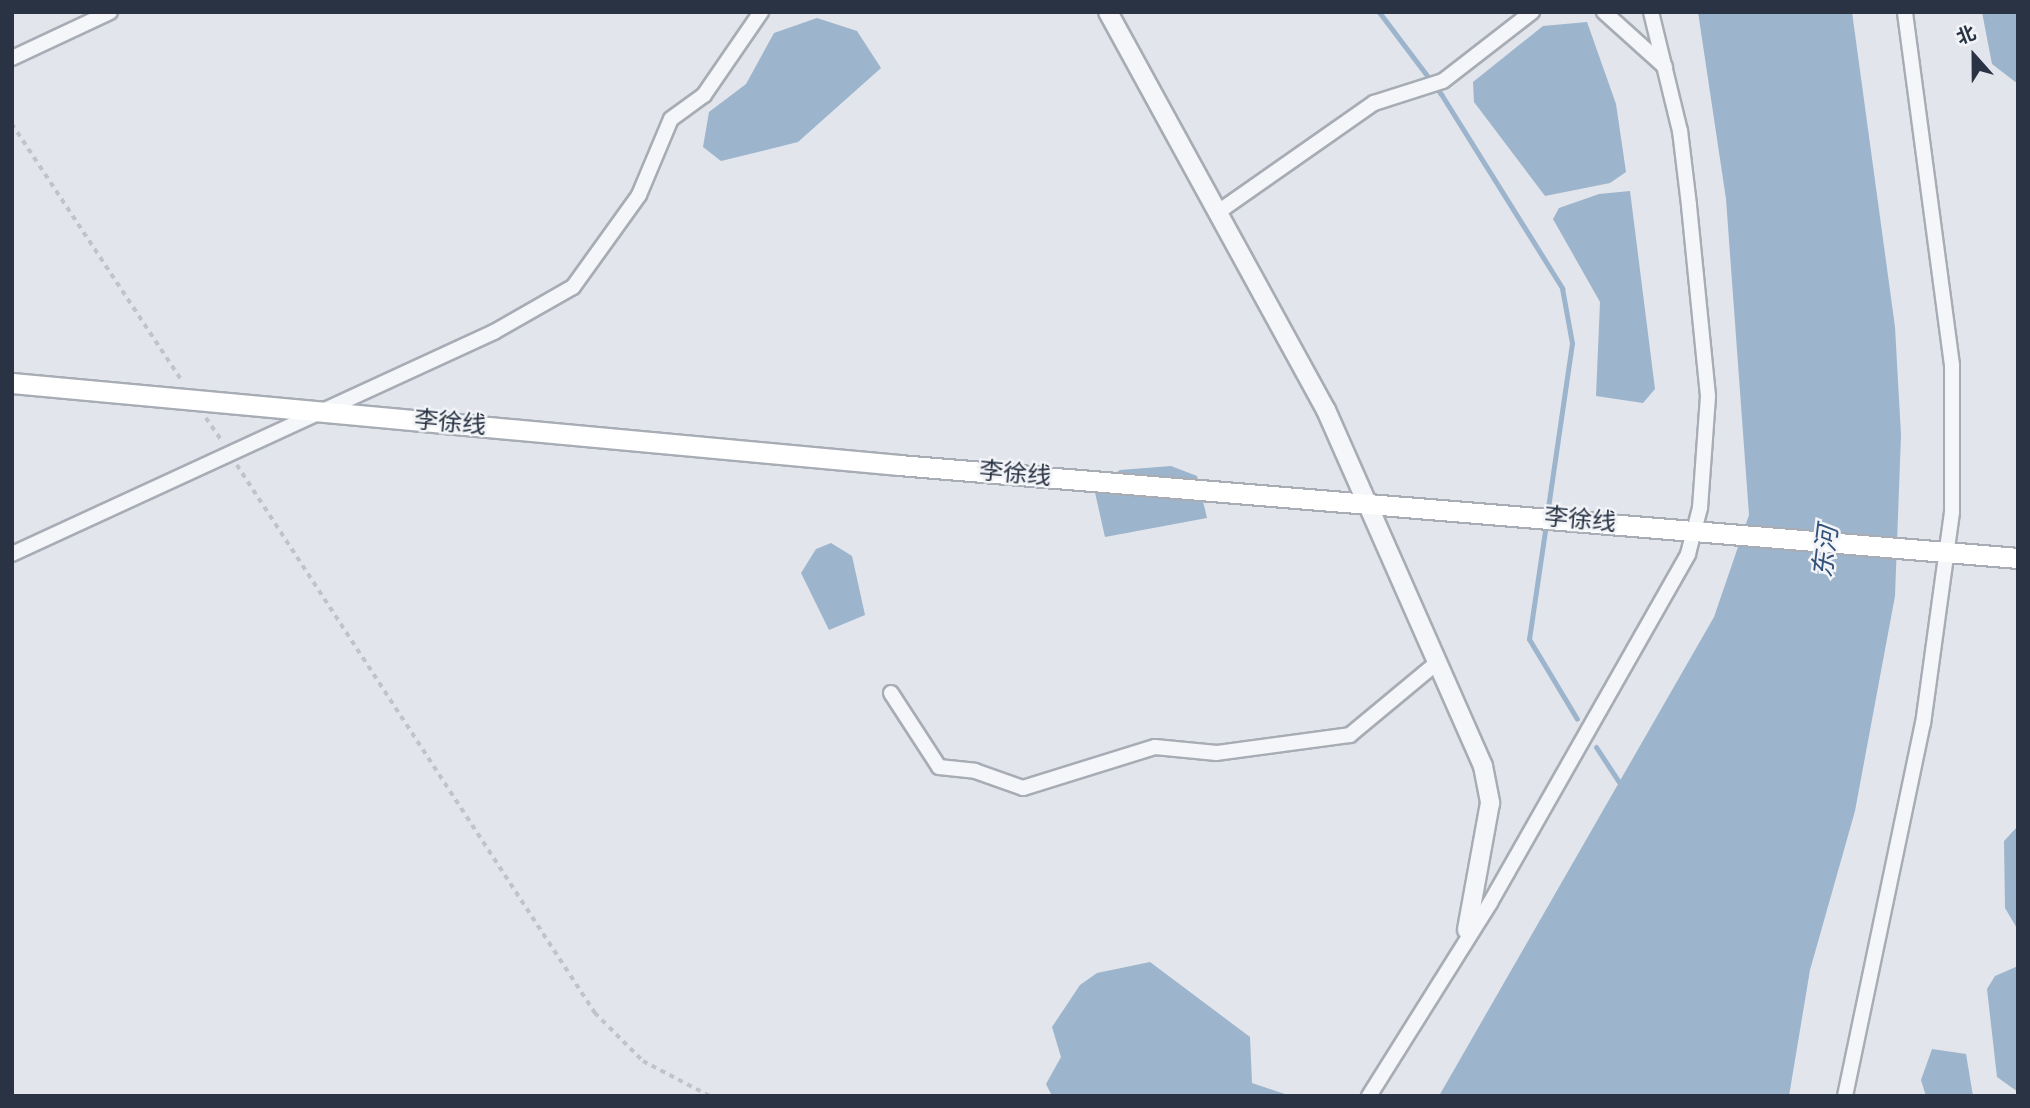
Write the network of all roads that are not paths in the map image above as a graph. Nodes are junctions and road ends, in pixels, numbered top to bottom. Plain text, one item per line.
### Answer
1 (110, 12) edge
2 (761, 12) edge
3 (1108, 12) edge
4 (1532, 12) edge
5 (1604, 12) edge
6 (1651, 12) edge
7 (1905, 12) edge
8 (12, 58) edge
9 (1665, 67) junction
10 (1221, 210) junction
11 (12, 383) edge
12 (12, 554) edge
13 (2018, 558) edge
14 (1437, 662) junction
15 (891, 693) dead end
16 (1467, 930) junction
17 (1369, 1096) edge
18 (1845, 1096) edge

1 - 8 street
2 - 12 street
3 - 10 street
4 - 10 street
5 - 9 street
6 - 9 street
7 - 18 street
9 - 16 street
10 - 14 street
11 - 13 main road, 李徐线
14 - 15 street
14 - 16 street
16 - 17 street

